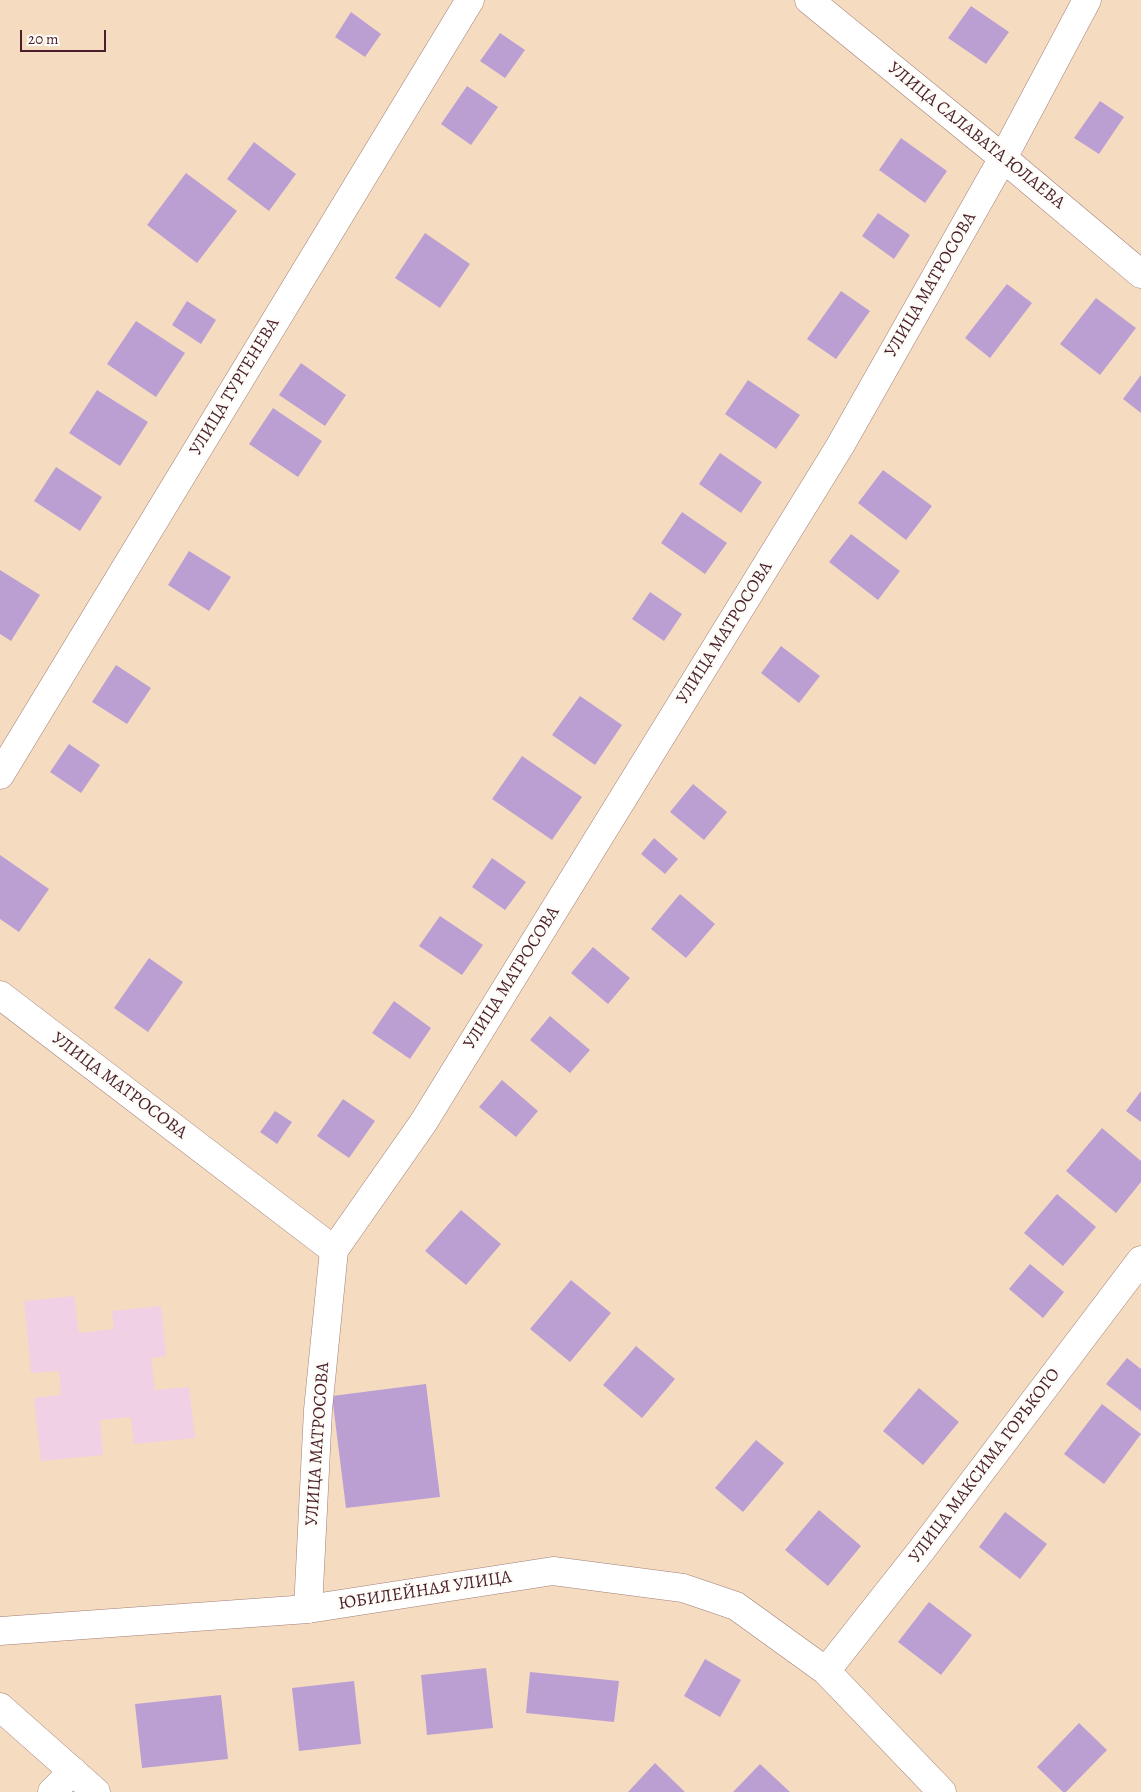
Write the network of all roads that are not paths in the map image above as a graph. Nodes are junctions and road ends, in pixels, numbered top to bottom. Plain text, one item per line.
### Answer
1 (470, 0) edge
2 (809, 0) edge
3 (1087, 0) edge
4 (1003, 158) junction
5 (1141, 274) edge
6 (0, 775) edge
7 (0, 994) edge
8 (334, 1250) junction
9 (1141, 1260) edge
10 (308, 1609) junction
11 (0, 1631) edge
12 (826, 1671) junction
13 (0, 1707) edge
14 (73, 1771) junction
15 (52, 1792) edge
16 (96, 1792) edge
17 (942, 1792) edge

1 - 6 street, УЛИЦА ТУРГЕНЕВА
2 - 4 street, УЛИЦА САЛАВАТА ЮЛАЕВА
3 - 4 street, УЛИЦА МАТРОСОВА
4 - 5 street, УЛИЦА САЛАВАТА ЮЛАЕВА
4 - 8 street, УЛИЦА МАТРОСОВА
7 - 8 street, УЛИЦА МАТРОСОВА
8 - 10 street, УЛИЦА МАТРОСОВА
9 - 12 street, УЛИЦА МАКСИМА ГОРЬКОГО
10 - 11 street, ЮБИЛЕЙНАЯ УЛИЦА
10 - 12 street, ЮБИЛЕЙНАЯ УЛИЦА
12 - 17 street, ЮБИЛЕЙНАЯ УЛИЦА
13 - 14 street
14 - 15 street
14 - 16 street

